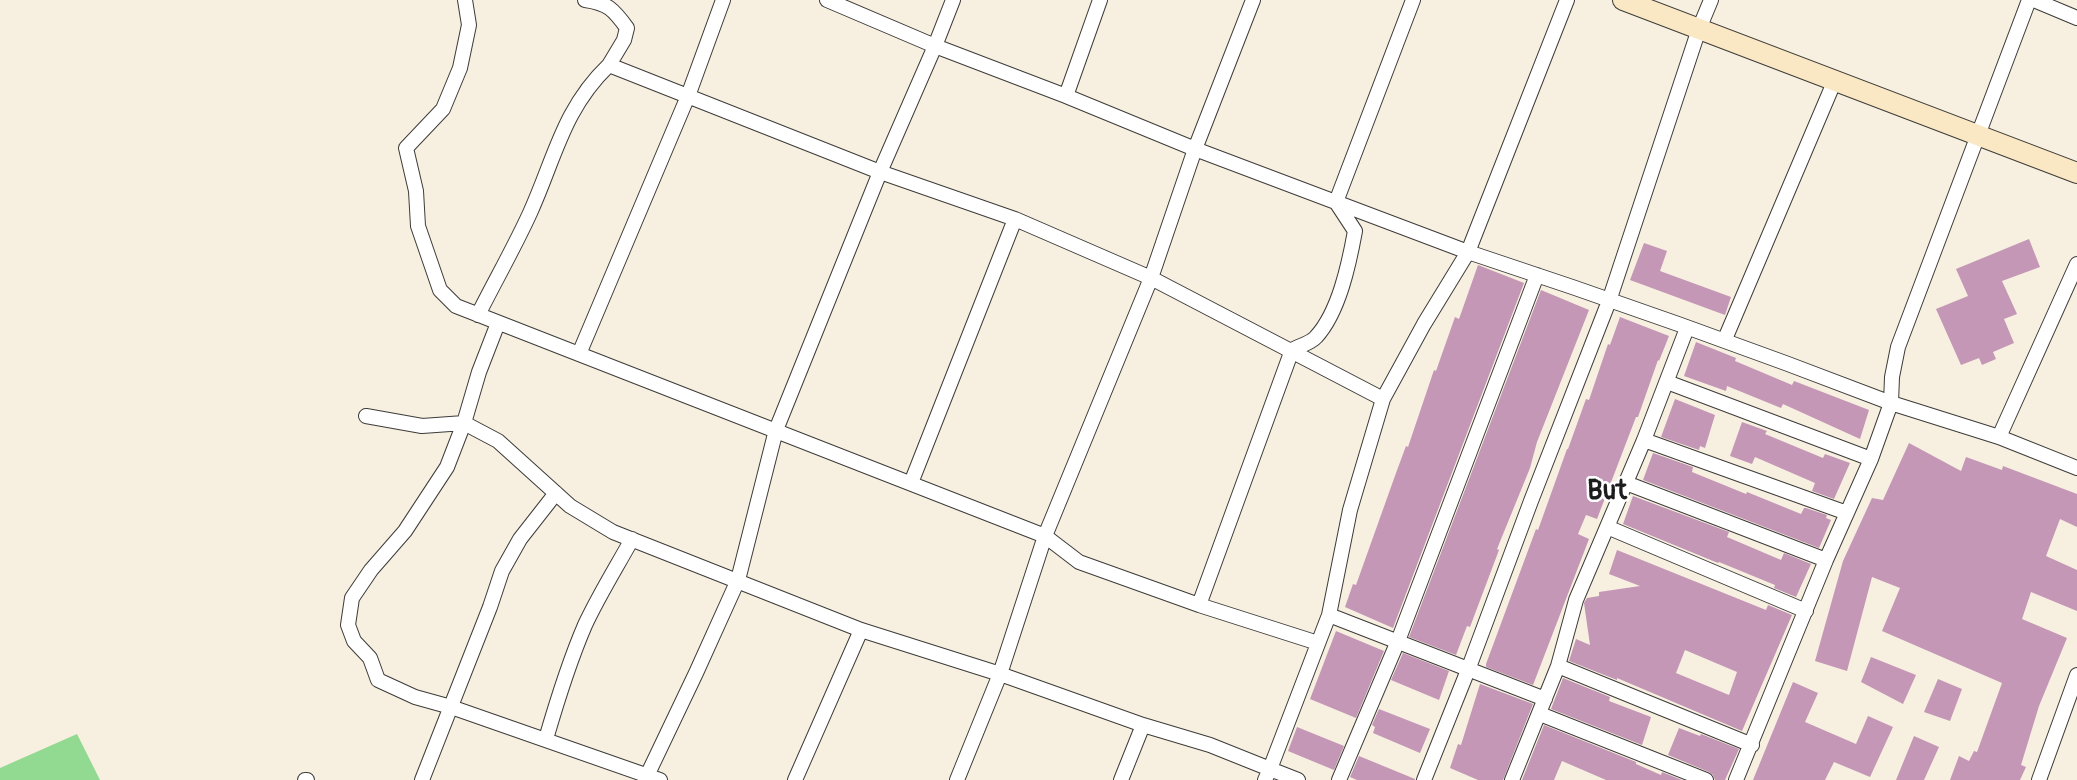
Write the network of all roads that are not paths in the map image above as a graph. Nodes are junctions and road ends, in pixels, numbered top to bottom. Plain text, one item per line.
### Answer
1 (465, 0) edge
2 (585, 0) edge
3 (723, 0) edge
4 (828, 0) edge
5 (954, 0) edge
6 (1100, 0) edge
7 (1253, 0) edge
8 (1413, 0) edge
9 (1567, 0) edge
10 (1623, 0) edge
11 (1711, 0) edge
12 (2029, 0) edge
13 (2034, 0) edge
14 (2077, 18) edge
15 (1699, 29) junction
16 (935, 46) junction
17 (609, 64) junction
18 (1834, 80) junction
19 (688, 96) junction
20 (1066, 96) junction
21 (1977, 134) junction
22 (1195, 148) junction
23 (880, 172) junction
24 (2077, 173) edge
25 (1336, 202) junction
26 (1015, 219) junction
27 (1468, 252) junction
28 (2077, 264) edge
29 (1537, 274) junction
30 (1150, 278) junction
31 (1609, 301) junction
32 (478, 315) junction
33 (498, 323) junction
34 (1687, 328) junction
35 (1725, 339) junction
36 (1292, 350) junction
37 (579, 354) junction
38 (1667, 382) junction
39 (1383, 399) junction
40 (1891, 403) junction
41 (366, 416) dead end
42 (464, 423) junction
43 (776, 430) junction
44 (1999, 437) junction
45 (1644, 440) junction
46 (1871, 459) junction
47 (2077, 468) edge
48 (910, 483) junction
49 (1626, 483) junction
50 (556, 493) junction
51 (1847, 513) junction
52 (1607, 527) junction
53 (1045, 536) junction
54 (632, 539) junction
55 (1826, 560) junction
56 (738, 580) junction
57 (1199, 605) junction
58 (1806, 611) junction
59 (1329, 615) junction
60 (861, 630) junction
61 (1398, 641) junction
62 (1318, 643) junction
63 (1558, 666) junction
64 (1468, 670) junction
65 (1000, 674) junction
66 (2077, 675) edge
67 (1545, 699) junction
68 (451, 707) junction
69 (1540, 714) junction
70 (1143, 725) junction
71 (546, 740) junction
72 (1752, 745) junction
73 (1267, 775) edge
74 (646, 777) edge
75 (422, 780) edge
76 (660, 780) edge
77 (795, 780) edge
78 (957, 780) edge
79 (1120, 780) edge
80 (1298, 780) edge
81 (1339, 780) edge
82 (1424, 780) edge
83 (1512, 780) edge
84 (1706, 780) edge
85 (1736, 780) edge
86 (2039, 780) edge

1 - 32 street
2 - 17 street
3 - 19 street
4 - 16 street
5 - 16 street
6 - 20 street
7 - 22 street
8 - 25 street
9 - 27 street
10 - 15 street
11 - 15 street
12 - 21 street
13 - 14 street
15 - 18 street
15 - 31 street
16 - 20 street
16 - 23 street
17 - 19 street
17 - 32 street
18 - 21 street
18 - 35 street
19 - 23 street
19 - 37 street
20 - 22 street
21 - 24 street
21 - 40 street
22 - 25 street
22 - 30 street
23 - 26 street
23 - 43 street
25 - 27 street
25 - 36 street
26 - 30 street
26 - 48 street
27 - 29 street
27 - 39 street
28 - 44 street
29 - 31 street
29 - 61 street
30 - 36 street
30 - 53 street
31 - 34 street
31 - 64 street
32 - 33 street
33 - 37 street
33 - 42 street
34 - 35 street
34 - 38 street
35 - 40 street
36 - 39 street
36 - 57 street
37 - 43 street
38 - 45 street
38 - 46 street
39 - 59 street
40 - 44 street
40 - 46 street
41 - 42 street
42 - 50 street
42 - 68 street
43 - 48 street
43 - 56 street
44 - 47 street
45 - 49 street
45 - 51 street
46 - 51 street
48 - 53 street
49 - 52 street
49 - 55 street
50 - 54 street
50 - 68 street
51 - 55 street
52 - 58 street
52 - 63 street
53 - 57 street
53 - 65 street
54 - 56 street
54 - 71 street
55 - 58 street
56 - 60 street
56 - 74 street
57 - 62 street
58 - 72 street
59 - 61 street
59 - 62 street
60 - 65 street
60 - 77 street
61 - 64 street
61 - 81 street
62 - 73 street
63 - 67 street
63 - 72 street
64 - 67 street
64 - 82 street
65 - 70 street
65 - 78 street
66 - 86 street
67 - 69 street
68 - 71 street
68 - 75 street
69 - 83 street
69 - 84 street
70 - 73 street
70 - 79 street
71 - 74 street
72 - 85 street
73 - 80 street
74 - 76 street

